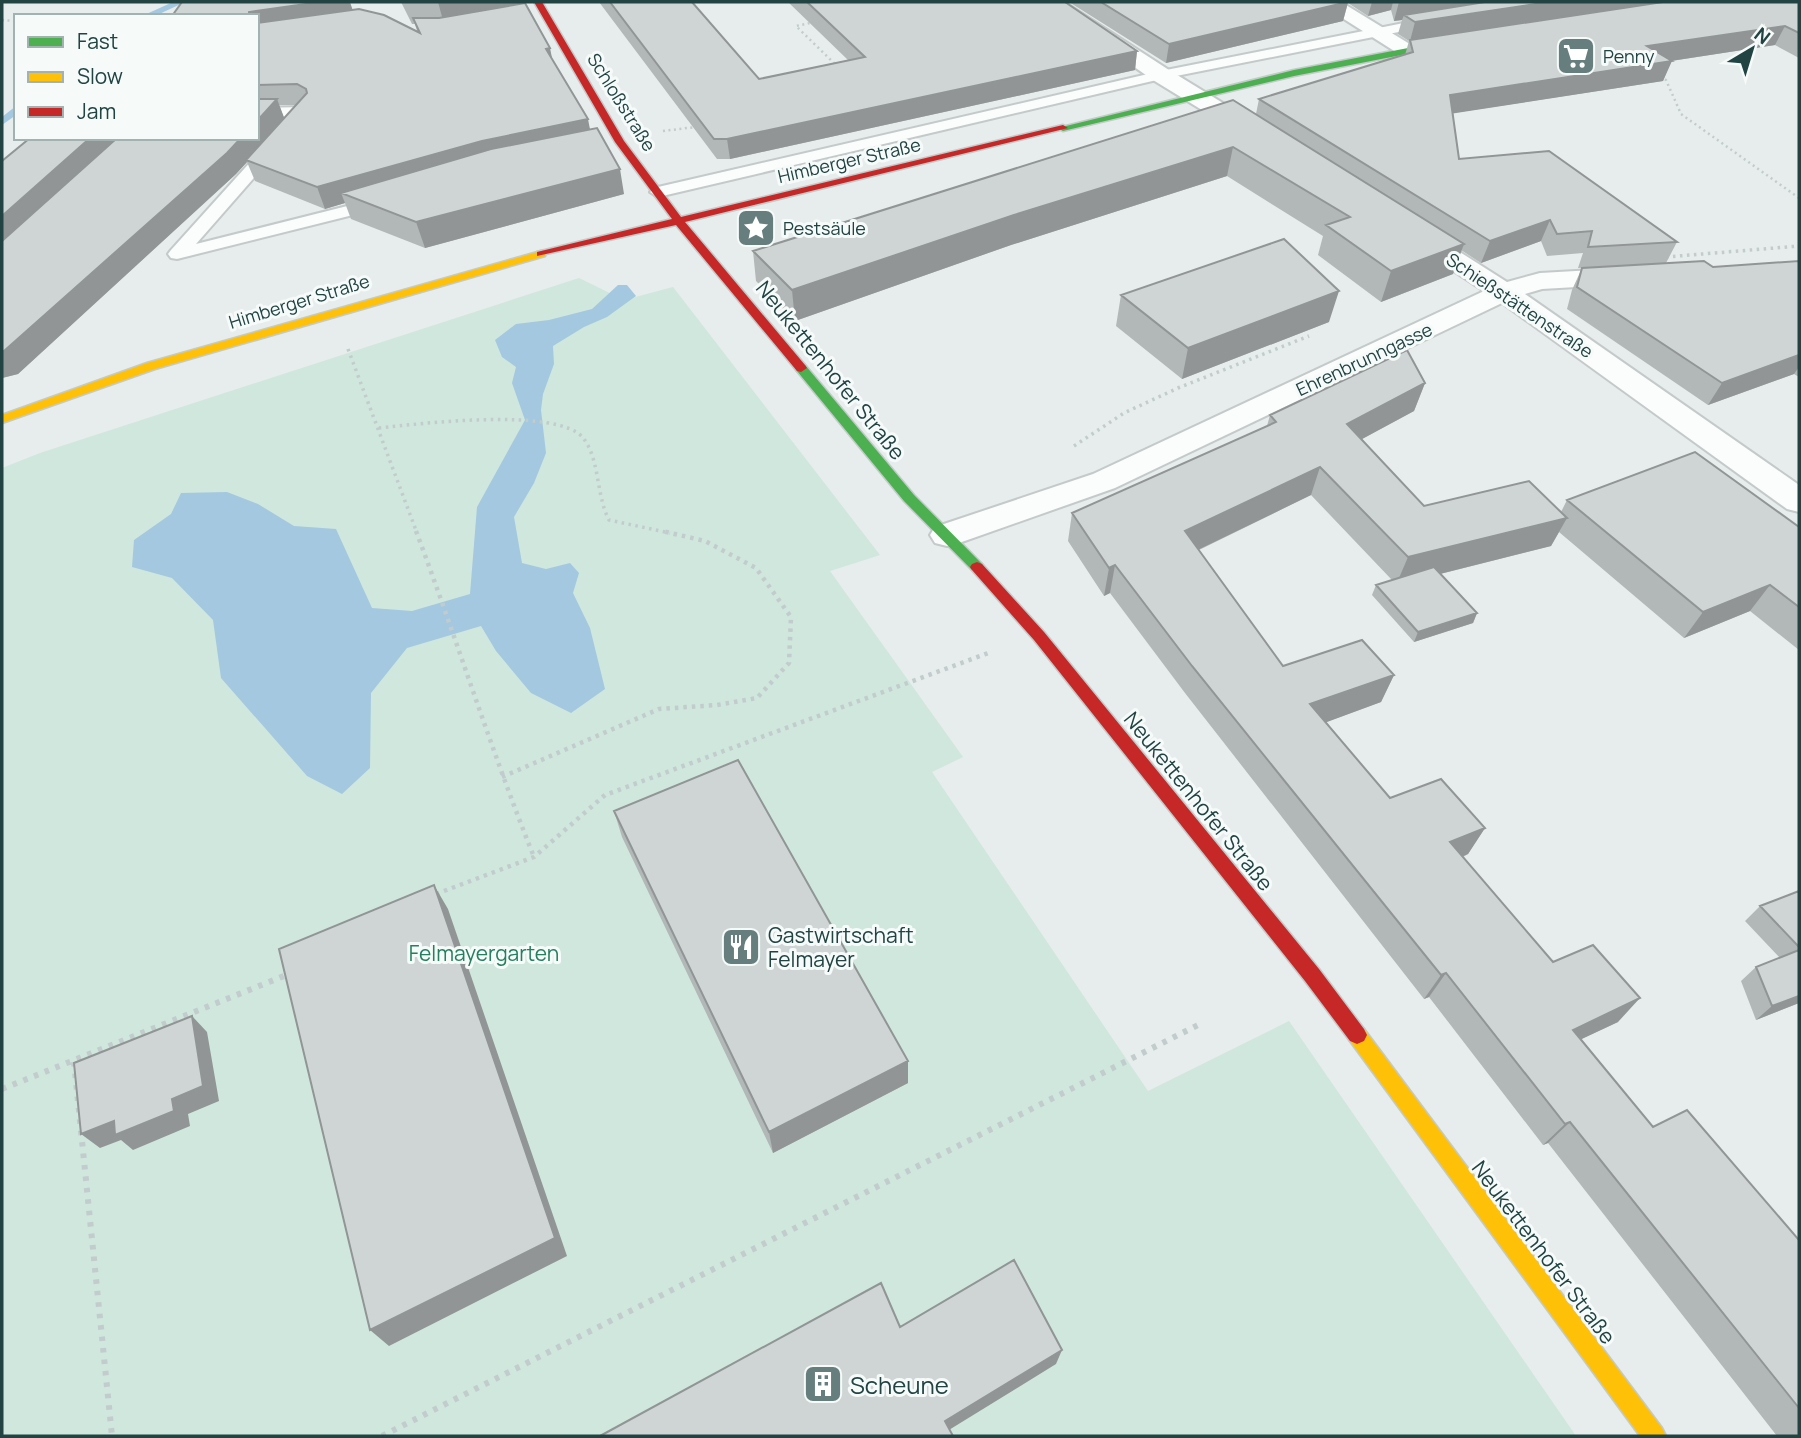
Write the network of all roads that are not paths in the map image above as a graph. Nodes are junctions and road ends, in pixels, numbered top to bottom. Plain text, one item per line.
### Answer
1 (1051, 2) edge
2 (1327, 2) edge
3 (538, 10) edge
4 (1443, 19) edge
5 (1374, 30) junction
6 (1482, 37) edge
7 (1406, 50) junction
8 (1161, 75) junction
9 (1199, 96) junction
10 (259, 113) edge
11 (1279, 148) edge
12 (658, 192) junction
13 (405, 195) edge
14 (678, 220) junction
15 (1395, 222) edge
16 (1658, 266) edge
17 (1504, 292) junction
18 (2, 419) edge
19 (1799, 500) edge
20 (947, 536) junction
21 (1654, 1436) edge

1 - 8 street
2 - 5 street
3 - 12 street, Schloßstraße
4 - 5 lane
5 - 7 street
5 - 8 lane
6 - 7 street, Himberger Straße
7 - 9 street, Himberger Straße
8 - 9 street
8 - 12 lane
9 - 11 street
9 - 14 street, Himberger Straße
10 - 13 lane
12 - 14 street, Schloßstraße
14 - 18 street, Himberger Straße
14 - 20 street, Neukettenhofer Straße
15 - 17 street, Schießstättenstraße
16 - 17 street, Ehrenbrunngasse
17 - 19 street, Schießstättenstraße
17 - 20 street, Ehrenbrunngasse
20 - 21 street, Neukettenhofer Straße

